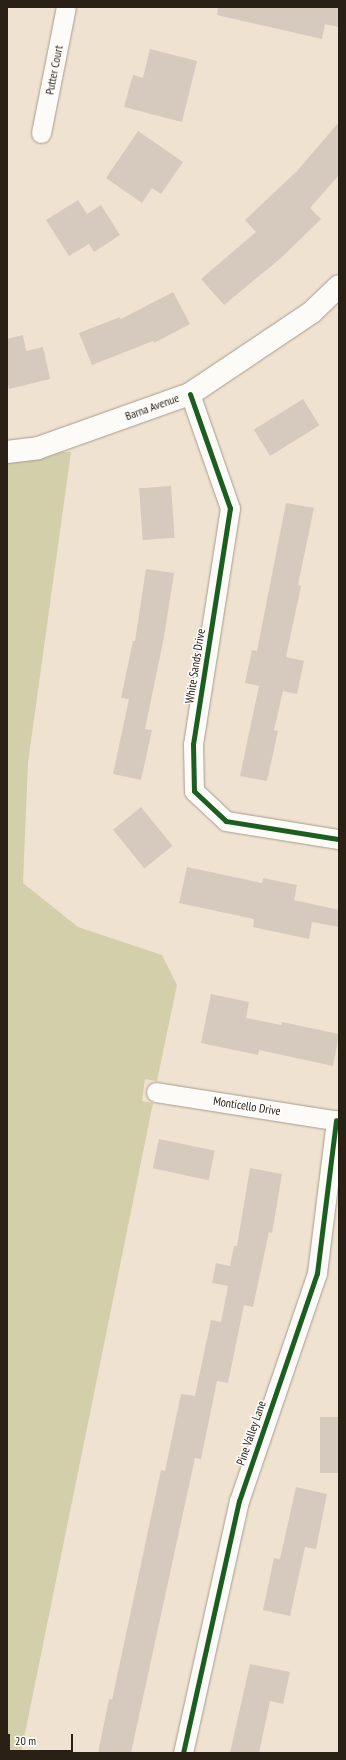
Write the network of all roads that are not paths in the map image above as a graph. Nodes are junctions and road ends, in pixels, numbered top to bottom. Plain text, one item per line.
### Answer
1 (66, 7) edge
2 (41, 133) dead end
3 (339, 286) edge
4 (190, 394) junction
5 (7, 452) edge
6 (339, 839) edge
7 (156, 1092) dead end
8 (337, 1120) edge
9 (183, 1753) edge

1 - 2 street, Putter Court
3 - 4 street, Barna Avenue
4 - 5 street, Barna Avenue
4 - 6 street, White Sands Drive
7 - 8 street, Monticello Drive
8 - 9 street, Pine Valley Lane

